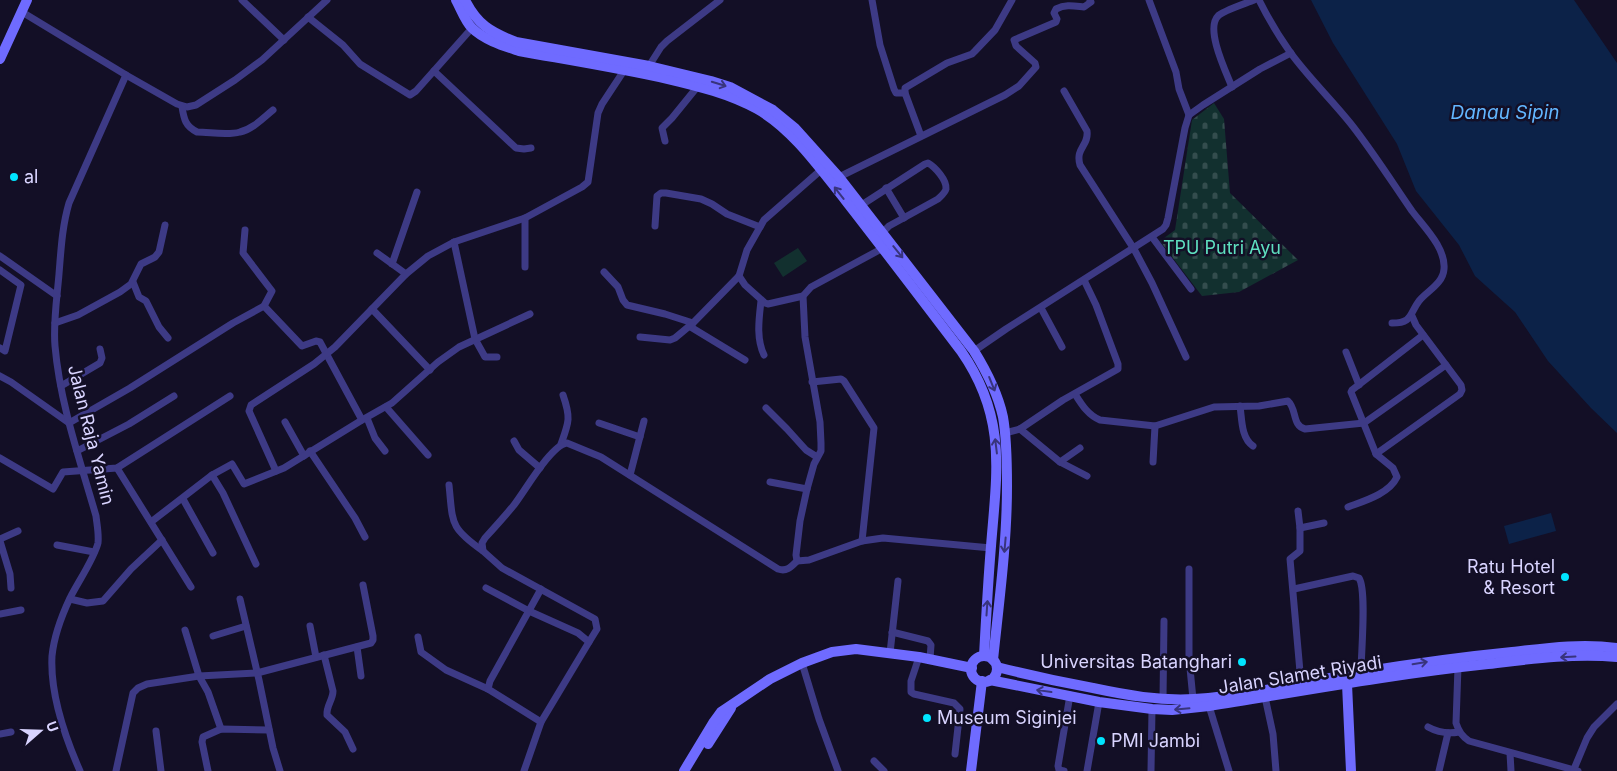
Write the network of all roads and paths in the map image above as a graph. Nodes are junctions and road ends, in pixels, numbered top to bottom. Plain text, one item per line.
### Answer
1 (27, 0) edge
2 (242, 0) edge
3 (327, 0) edge
4 (456, 0) edge
5 (465, 0) edge
6 (720, 0) edge
7 (872, 0) edge
8 (1012, 0) edge
9 (1090, 0) edge
10 (1149, 0) edge
11 (1254, 0) edge
12 (1259, 0) edge
13 (22, 12) junction
14 (308, 17) junction
15 (472, 28) junction
16 (284, 40) junction
17 (1291, 53) junction
18 (0, 58) edge
19 (649, 66) junction
20 (625, 69) junction
21 (434, 70) junction
22 (126, 75) junction
23 (698, 86) junction
24 (1232, 87) junction
25 (1064, 92) dead end
26 (905, 93) junction
27 (182, 106) junction
28 (273, 110) dead end
29 (1190, 115) junction
30 (921, 136) junction
31 (665, 140) dead end
32 (531, 148) dead end
33 (821, 170) junction
34 (839, 178) junction
35 (886, 188) junction
36 (417, 192) dead end
37 (860, 206) junction
38 (524, 218) junction
39 (904, 218) junction
40 (164, 224) dead end
41 (655, 226) dead end
42 (760, 227) junction
43 (245, 230) dead end
44 (882, 233) junction
45 (1152, 237) junction
46 (454, 242) junction
47 (883, 248) junction
48 (1134, 249) junction
49 (377, 253) dead end
50 (0, 256) edge
51 (392, 264) junction
52 (525, 267) dead end
53 (0, 270) edge
54 (604, 272) dead end
55 (406, 274) junction
56 (739, 276) junction
57 (1084, 280) junction
58 (133, 282) junction
59 (916, 283) junction
60 (1191, 289) dead end
61 (57, 296) junction
62 (803, 296) junction
63 (926, 296) junction
64 (761, 301) junction
65 (264, 306) junction
66 (1041, 308) junction
67 (372, 309) junction
68 (530, 314) dead end
69 (1412, 316) junction
70 (55, 323) junction
71 (1392, 323) dead end
72 (691, 324) junction
73 (1423, 335) junction
74 (640, 337) dead end
75 (168, 338) dead end
76 (475, 339) junction
77 (1062, 347) dead end
78 (0, 348) edge
79 (100, 349) dead end
80 (974, 351) junction
81 (1346, 352) dead end
82 (327, 354) junction
83 (764, 355) dead end
84 (497, 357) dead end
85 (1186, 357) dead end
86 (745, 360) dead end
87 (1446, 365) junction
88 (430, 370) junction
89 (0, 376) edge
90 (812, 382) junction
91 (1359, 385) junction
92 (61, 386) junction
93 (1075, 394) junction
94 (174, 396) dead end
95 (230, 396) dead end
96 (562, 396) dead end
97 (1240, 406) junction
98 (386, 407) junction
99 (766, 408) dead end
100 (364, 419) junction
101 (644, 421) dead end
102 (285, 422) dead end
103 (599, 423) dead end
104 (1364, 423) junction
105 (69, 424) junction
106 (1155, 426) junction
107 (1020, 429) junction
108 (1005, 433) junction
109 (640, 437) junction
110 (514, 441) dead end
111 (561, 444) junction
112 (1253, 446) dead end
113 (1080, 448) dead end
114 (77, 451) junction
115 (310, 451) junction
116 (385, 451) dead end
117 (1376, 454) junction
118 (428, 455) dead end
119 (304, 456) junction
120 (817, 457) junction
121 (0, 458) edge
122 (1060, 462) junction
123 (1153, 462) dead end
124 (117, 468) junction
125 (540, 468) junction
126 (83, 471) junction
127 (276, 471) junction
128 (212, 475) junction
129 (630, 475) junction
130 (1087, 476) dead end
131 (770, 482) dead end
132 (449, 485) dead end
133 (807, 489) junction
134 (182, 499) junction
135 (1348, 507) dead end
136 (1298, 511) dead end
137 (151, 522) junction
138 (1324, 523) dead end
139 (1300, 528) junction
140 (18, 531) dead end
141 (365, 537) dead end
142 (0, 540) edge
143 (162, 540) junction
144 (862, 541) junction
145 (57, 546) dead end
146 (991, 548) junction
147 (483, 551) junction
148 (94, 552) junction
149 (213, 553) dead end
150 (796, 561) junction
151 (256, 564) dead end
152 (1189, 569) dead end
153 (898, 581) dead end
154 (363, 585) dead end
155 (192, 587) dead end
156 (11, 588) dead end
157 (486, 588) dead end
158 (541, 589) junction
159 (1294, 590) junction
160 (70, 599) junction
161 (240, 599) dead end
162 (21, 610) dead end
163 (529, 611) junction
164 (0, 614) edge
165 (1164, 621) dead end
166 (246, 626) junction
167 (310, 626) dead end
168 (185, 630) dead end
169 (892, 632) junction
170 (213, 636) dead end
171 (418, 637) dead end
172 (589, 642) junction
173 (357, 646) junction
174 (1617, 648) edge
175 (890, 653) junction
176 (324, 655) junction
177 (316, 657) junction
178 (1617, 657) edge
179 (924, 658) junction
180 (991, 661) junction
181 (802, 662) junction
182 (1451, 665) junction
183 (972, 668) junction
184 (257, 672) junction
185 (1361, 672) junction
186 (199, 676) junction
187 (361, 676) dead end
188 (986, 681) junction
189 (1301, 683) junction
190 (1347, 684) junction
191 (488, 689) junction
192 (1070, 695) junction
193 (1266, 697) junction
194 (1163, 699) junction
195 (1193, 699) junction
196 (1128, 701) junction
197 (1099, 702) junction
198 (1617, 704) edge
199 (733, 705) junction
200 (1209, 706) junction
201 (1152, 709) junction
202 (541, 722) junction
203 (1428, 727) dead end
204 (221, 729) junction
205 (269, 730) junction
206 (156, 731) dead end
207 (10, 732) dead end
208 (1459, 732) junction
209 (1448, 733) junction
210 (0, 734) edge
211 (352, 749) dead end
212 (1510, 753) junction
213 (955, 754) dead end
214 (874, 761) dead end
215 (1576, 770) edge
216 (80, 771) edge
217 (116, 771) edge
218 (161, 771) edge
219 (208, 771) edge
220 (280, 771) edge
221 (524, 771) edge
222 (684, 771) edge
223 (690, 771) edge
224 (838, 771) edge
225 (884, 771) edge
226 (971, 771) edge
227 (1064, 771) edge
228 (1087, 771) edge
229 (1151, 771) edge
230 (1229, 771) edge
231 (1276, 771) edge
232 (1351, 771) edge
233 (1439, 771) edge
234 (1511, 771) edge

1 - 13 main road
2 - 16 street
3 - 14 street
4 - 15 main road
5 - 19 main road
6 - 19 street
7 - 26 street
8 - 26 street
9 - 30 street
10 - 29 street
11 - 24 street
12 - 17 street
13 - 18 main road
13 - 22 street
14 - 16 street
14 - 21 street
15 - 20 main road
15 - 21 street
16 - 27 street
17 - 24 street
17 - 69 street
19 -> 34 main road
20 - 23 main road
20 - 38 street
21 - 32 street
22 - 27 street
22 - 61 street, Jalan Raja Yamin
23 - 31 street
23 - 33 main road
24 - 29 street
25 - 48 street
26 - 30 street
27 - 28 street
29 - 45 street
30 - 34 street
33 - 42 street
47 -> 33 main road
34 - 37 main road
35 - 37 street
35 - 39 street
35 - 39 street
36 - 51 street
37 - 44 main road
38 - 46 street
38 - 52 street
39 - 44 street
40 - 58 street
41 - 42 street
42 - 56 street
43 - 65 street
44 -> 59 main road
45 - 48 street
45 - 60 street
46 - 55 street
46 - 76 street
47 - 59 main road
47 - 62 street
48 - 57 street
48 - 85 street
49 - 51 street
50 - 61 street
51 - 55 street
53 - 78 street
54 - 72 street
55 - 67 street
56 - 64 street
56 - 72 street
57 - 66 street
57 - 93 street
58 - 70 street
58 - 75 street
59 - 63 main road
61 - 70 street, Jalan Raja Yamin
62 - 64 street
62 - 90 street
63 - 80 main road
146 -> 63 main road
64 - 83 street
65 - 82 street
65 - 105 street
66 - 77 street
66 - 80 street
67 - 82 street
67 - 88 street
68 - 76 street
69 - 71 street
69 - 73 street
70 - 92 street, Jalan Raja Yamin
72 - 74 street
72 - 86 street
73 - 87 street
73 - 91 street
76 - 84 street
76 - 88 street
79 - 92 street
80 -> 108 main road
81 - 91 street
82 - 100 street
82 - 127 street
87 - 104 street
87 - 117 street
88 - 98 street
89 - 105 street
90 - 120 street
90 - 144 street
91 - 104 street
92 - 105 street, Jalan Raja Yamin
93 - 106 street
93 - 107 street
94 - 114 street
95 - 124 street
96 - 111 street
97 - 104 street
97 - 106 street
97 - 112 street
98 - 100 street
98 - 118 street
99 - 120 street
100 - 115 street
100 - 116 street
101 - 109 street
102 - 119 street
103 - 109 street
104 - 117 street
105 - 114 street, Jalan Raja Yamin
106 - 123 street
107 - 108 street
107 - 122 street
108 -> 180 main road
109 - 129 street
110 - 125 street
111 - 125 street
111 - 129 street
113 - 122 street
114 - 126 street, Jalan Raja Yamin
115 - 119 street
115 - 141 street
117 - 135 street
119 - 127 street
120 - 133 street
121 - 126 street
122 - 130 street
124 - 126 street
124 - 137 street
125 - 147 street
126 - 148 street, Jalan Raja Yamin
127 - 128 street
128 - 134 street
128 - 151 street
129 - 150 street
131 - 133 street
132 - 147 street
133 - 150 street
134 - 137 street
134 - 149 street
136 - 139 street
137 - 143 street
138 - 139 street
139 - 159 street
140 - 142 street
142 - 156 street
143 - 155 street
143 - 160 street
144 - 146 street
144 - 150 street
145 - 148 street
180 -> 146 main road
147 - 158 street
148 - 160 street, Jalan Raja Yamin
152 - 195 street
153 - 169 street
154 - 173 street
157 - 163 street
158 - 163 street
158 - 172 street
159 - 185 street
159 - 189 street
160 - 216 street, Jalan Raja Yamin
161 - 166 street
162 - 164 street
163 - 172 street
163 - 191 street
165 - 194 street
166 - 170 street
166 - 184 street
167 - 177 street
168 - 186 street
169 - 175 street
169 - 179 street
171 - 191 street
172 - 202 street
173 - 176 street
173 - 187 street
174 - 182 main road, Jalan Slamet Riyadi
175 - 179 main road
175 - 181 main road
176 - 177 street
176 - 211 street
177 - 184 street
178 -> 182 main road, Jalan Slamet Riyadi
179 - 183 main road
179 - 213 street
180 - 183 main road
180 - 188 main road
180 - 196 main road, Jalan Slamet Riyadi
181 - 199 main road
181 - 224 street
185 -> 182 main road, Jalan Slamet Riyadi
182 - 190 main road, Jalan Slamet Riyadi
182 - 208 street
183 - 188 main road
184 - 186 street
184 - 205 street
185 - 189 main road, Jalan Slamet Riyadi
186 - 204 street
186 - 217 street
192 -> 188 main road, Jalan Slamet Riyadi
188 - 226 main road
189 - 195 main road, Jalan Slamet Riyadi
190 - 193 main road, Jalan Slamet Riyadi
190 - 232 main road
191 - 202 street
192 - 197 main road, Jalan Slamet Riyadi
192 - 227 street
193 - 200 main road, Jalan Slamet Riyadi
193 - 231 street
194 - 195 main road, Jalan Slamet Riyadi
194 - 196 main road, Jalan Slamet Riyadi
196 - 197 main road, Jalan Slamet Riyadi
196 - 201 main road, Jalan Slamet Riyadi
197 - 228 street
198 - 215 street
199 - 222 main road
199 - 223 main road
200 -> 201 main road, Jalan Slamet Riyadi
200 - 230 street
201 - 229 street
202 - 221 street
203 - 209 street
204 - 205 street
204 - 219 street
205 - 220 street
206 - 218 street
207 - 210 street
208 - 209 street
208 - 212 street
209 - 233 street
212 - 215 street
212 - 234 street
214 - 225 street

